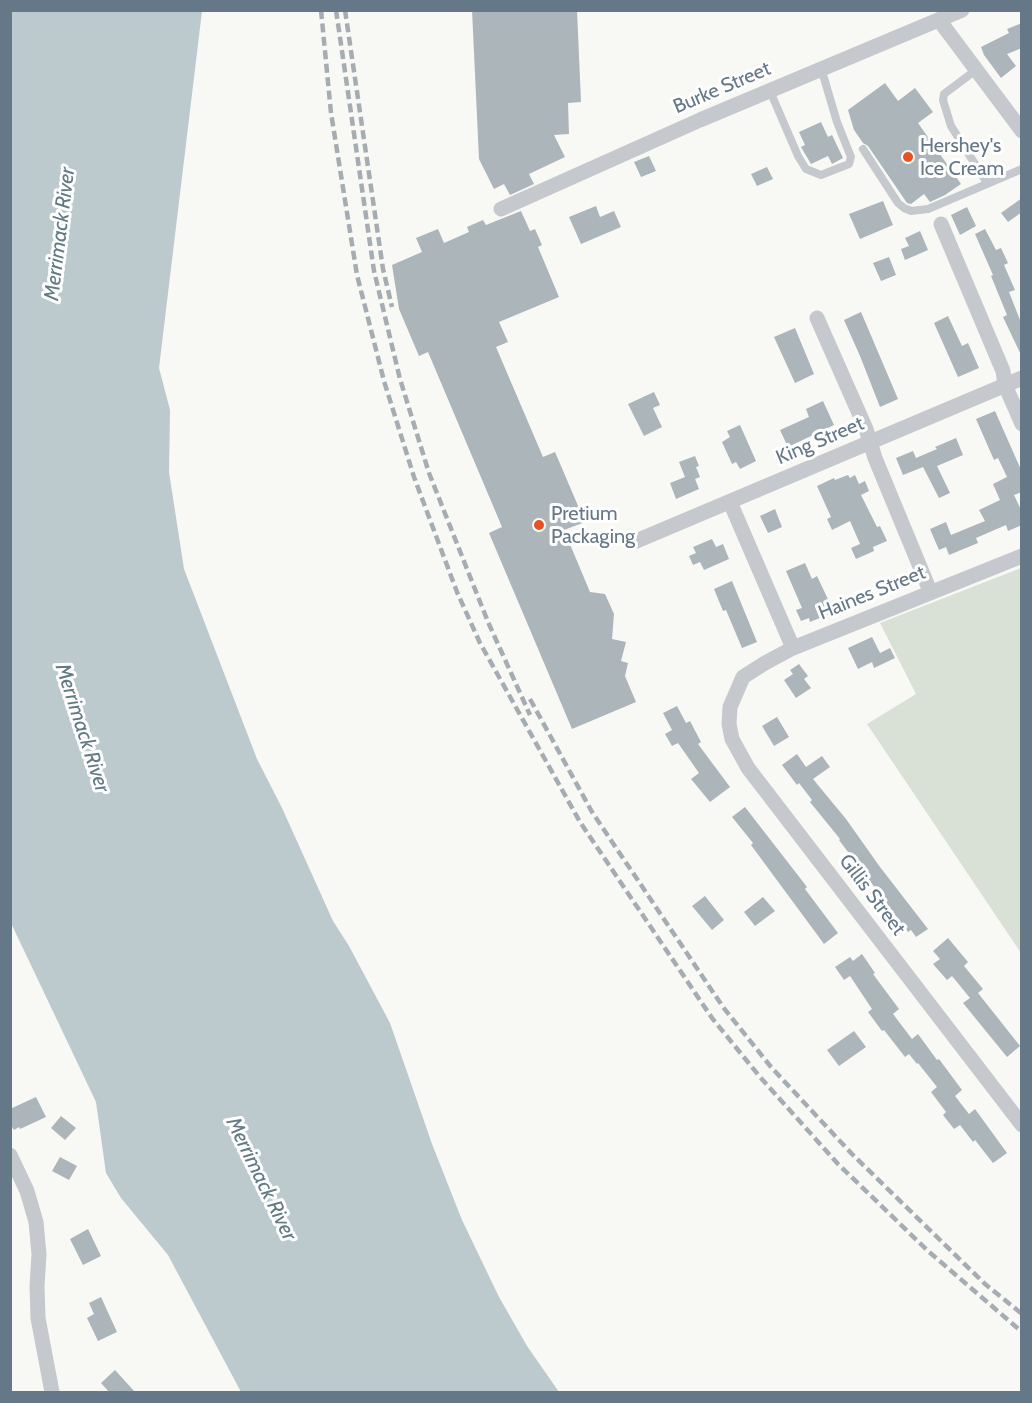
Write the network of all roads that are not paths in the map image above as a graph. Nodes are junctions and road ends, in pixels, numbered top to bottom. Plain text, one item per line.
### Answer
1 (962, 10) edge
2 (939, 20) junction
3 (821, 68) junction
4 (976, 70) junction
5 (770, 91) junction
6 (1022, 130) edge
7 (863, 149) dead end
8 (1022, 169) edge
9 (987, 183) junction
10 (501, 209) dead end
11 (940, 224) dead end
12 (817, 318) dead end
13 (1022, 378) edge
14 (1005, 385) junction
15 (1022, 424) edge
16 (871, 442) junction
17 (730, 502) junction
18 (634, 542) dead end
19 (1022, 556) edge
20 (930, 591) junction
21 (793, 648) junction
22 (743, 677) joint
23 (1022, 1125) edge
24 (10, 1155) edge
25 (52, 1392) edge

1 - 2 street, Burke Street
2 - 3 street, Burke Street
2 - 4 street
3 - 5 street, Burke Street
3 - 5 lane
4 - 6 street
4 - 9 lane
5 - 10 street, Burke Street
7 - 9 lane
8 - 9 lane
11 - 14 street
12 - 16 street
13 - 14 street, King Street
14 - 15 street
14 - 16 street, King Street
16 - 17 street, King Street
16 - 20 street
17 - 18 street, King Street
17 - 21 street
19 - 20 street, Haines Street
20 - 21 street, Haines Street
21 - 22 street, Haines Street
22 - 23 street, Gillis Street
24 - 25 street

